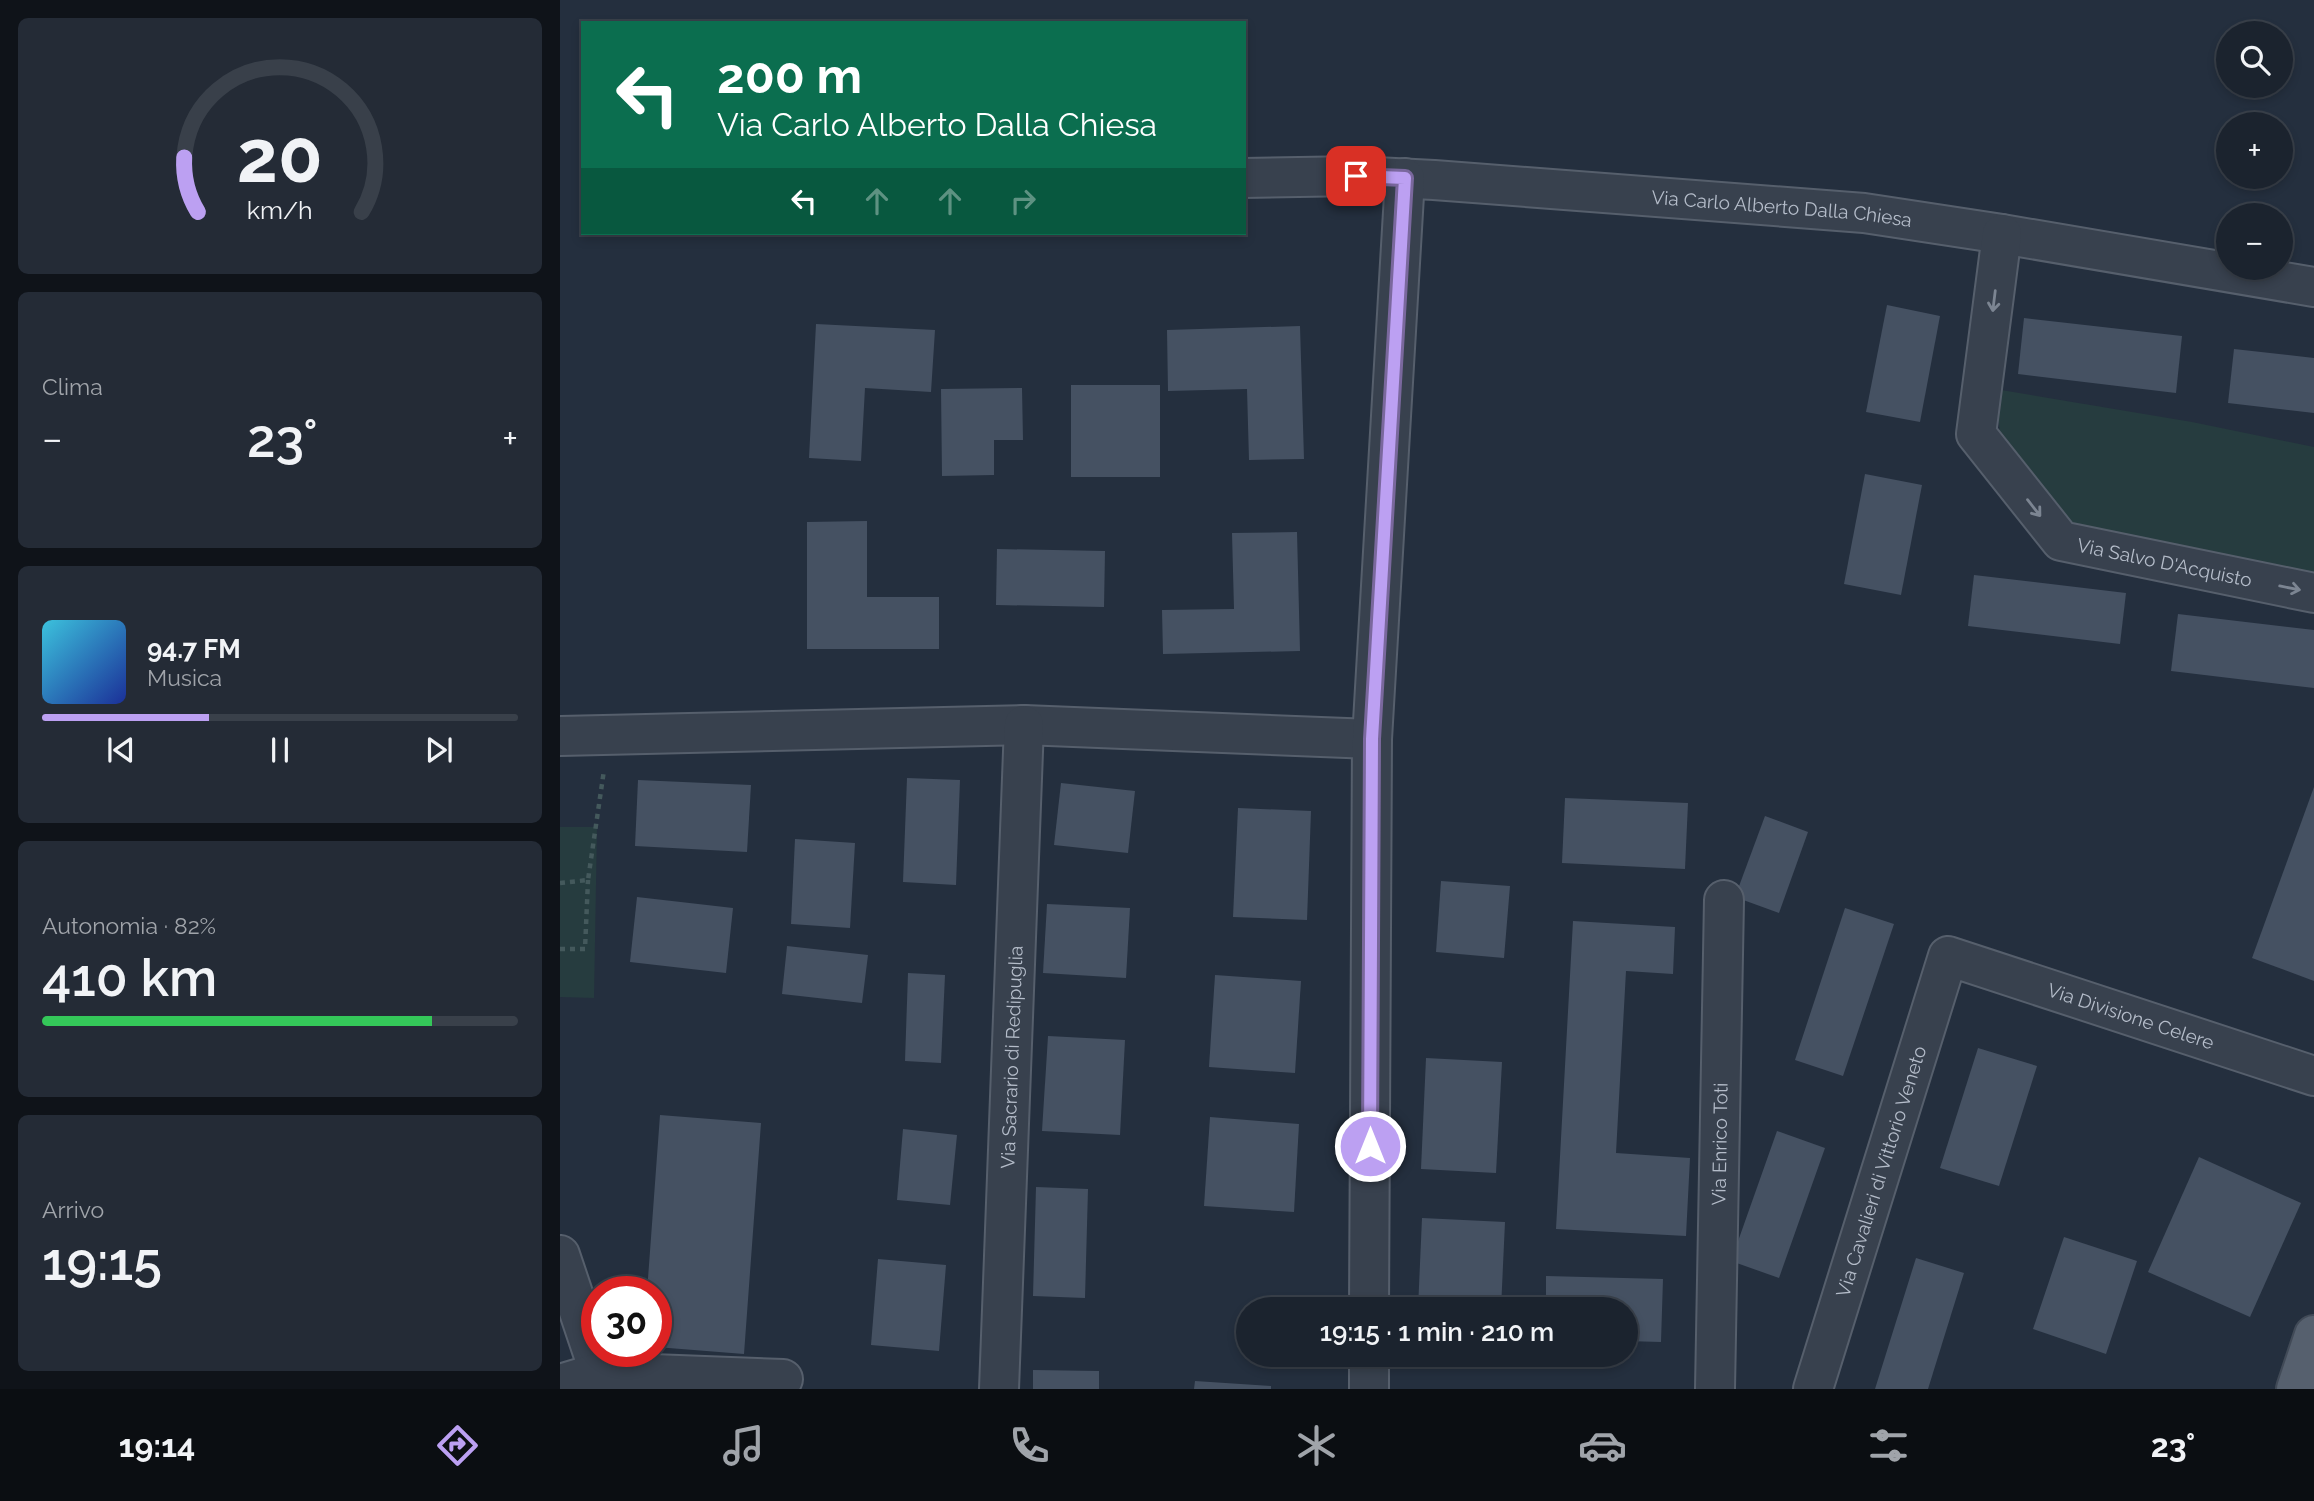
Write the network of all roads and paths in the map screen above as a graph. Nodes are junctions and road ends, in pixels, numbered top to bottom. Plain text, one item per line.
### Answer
1 (1246, 178) edge
2 (1405, 178) junction
3 (2002, 234) junction
4 (2314, 287) edge
5 (2314, 593) edge
6 (1024, 725) junction
7 (608, 734) junction
8 (560, 736) edge
9 (1372, 739) junction
10 (588, 880) junction
11 (560, 883) edge
12 (1724, 900) dead end
13 (560, 949) edge
14 (1948, 956) joint
15 (2314, 1076) edge
16 (560, 1255) edge
17 (1369, 1297) edge
18 (2314, 1335) edge
19 (1369, 1367) edge
20 (783, 1379) dead end
21 (603, 1380) edge
22 (560, 1384) edge
23 (999, 1389) edge
24 (1369, 1389) edge
25 (1715, 1389) edge
26 (1813, 1389) edge
27 (2296, 1389) edge

1 - 2 street, Via Carlo Alberto Dalla Chiesa
2 - 3 street, Via Carlo Alberto Dalla Chiesa
2 - 9 street
3 - 4 street, Via Carlo Alberto Dalla Chiesa
3 -> 5 street, Via Salvo D'Acquisto
6 - 7 street
6 - 9 street
6 - 23 street, Via Sacrario di Redipuglia
7 - 8 street
7 - 10 path
9 - 17 street
10 - 11 path
10 - 13 path
12 - 25 street, Via Enrico Toti
14 - 15 street, Via Divisione Celere
14 - 26 street, Via Cavalieri di Vittorio Veneto
16 - 21 street
18 - 27 main road
19 - 24 street
20 - 21 street
21 - 22 street

